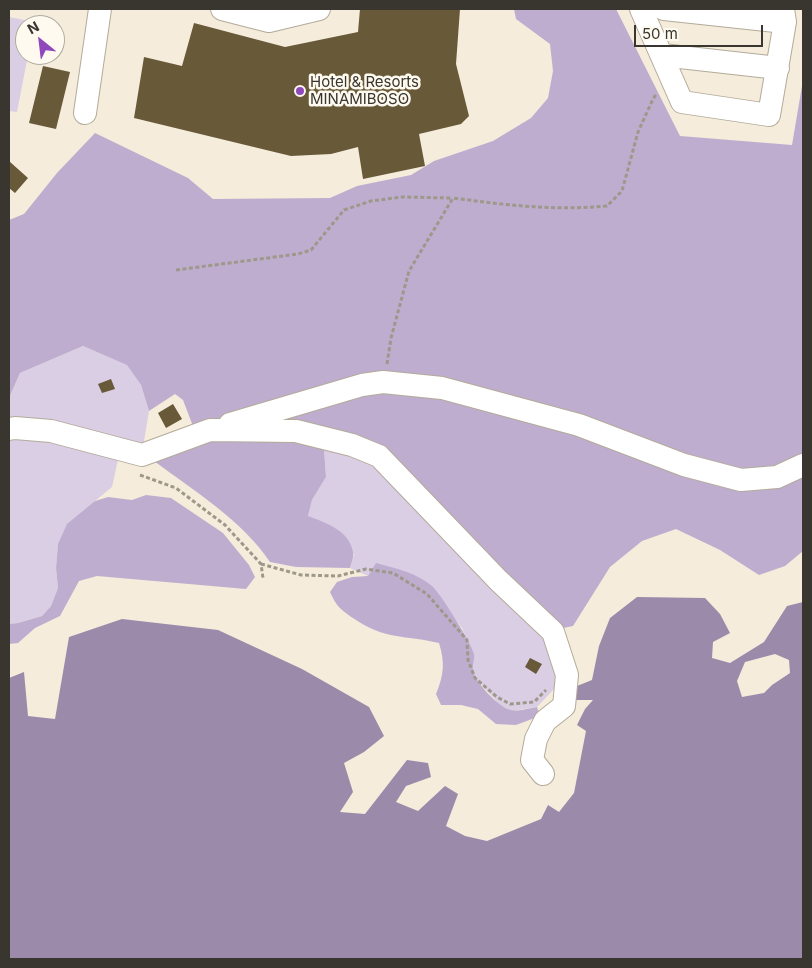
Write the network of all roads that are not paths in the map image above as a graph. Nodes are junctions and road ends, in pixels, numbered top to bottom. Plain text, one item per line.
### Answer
1 (100, 9) edge
2 (319, 9) edge
3 (641, 9) edge
4 (664, 9) edge
5 (236, 10) edge
6 (784, 16) edge
7 (662, 54) junction
8 (778, 68) junction
9 (85, 113) dead end
10 (9, 429) edge
11 (210, 430) junction
12 (803, 465) edge
13 (543, 774) dead end

1 - 9 street
2 - 5 street
3 - 7 street
4 - 6 street
6 - 8 street
7 - 8 street
7 - 8 street
10 - 11 street
11 - 12 street
11 - 13 street

